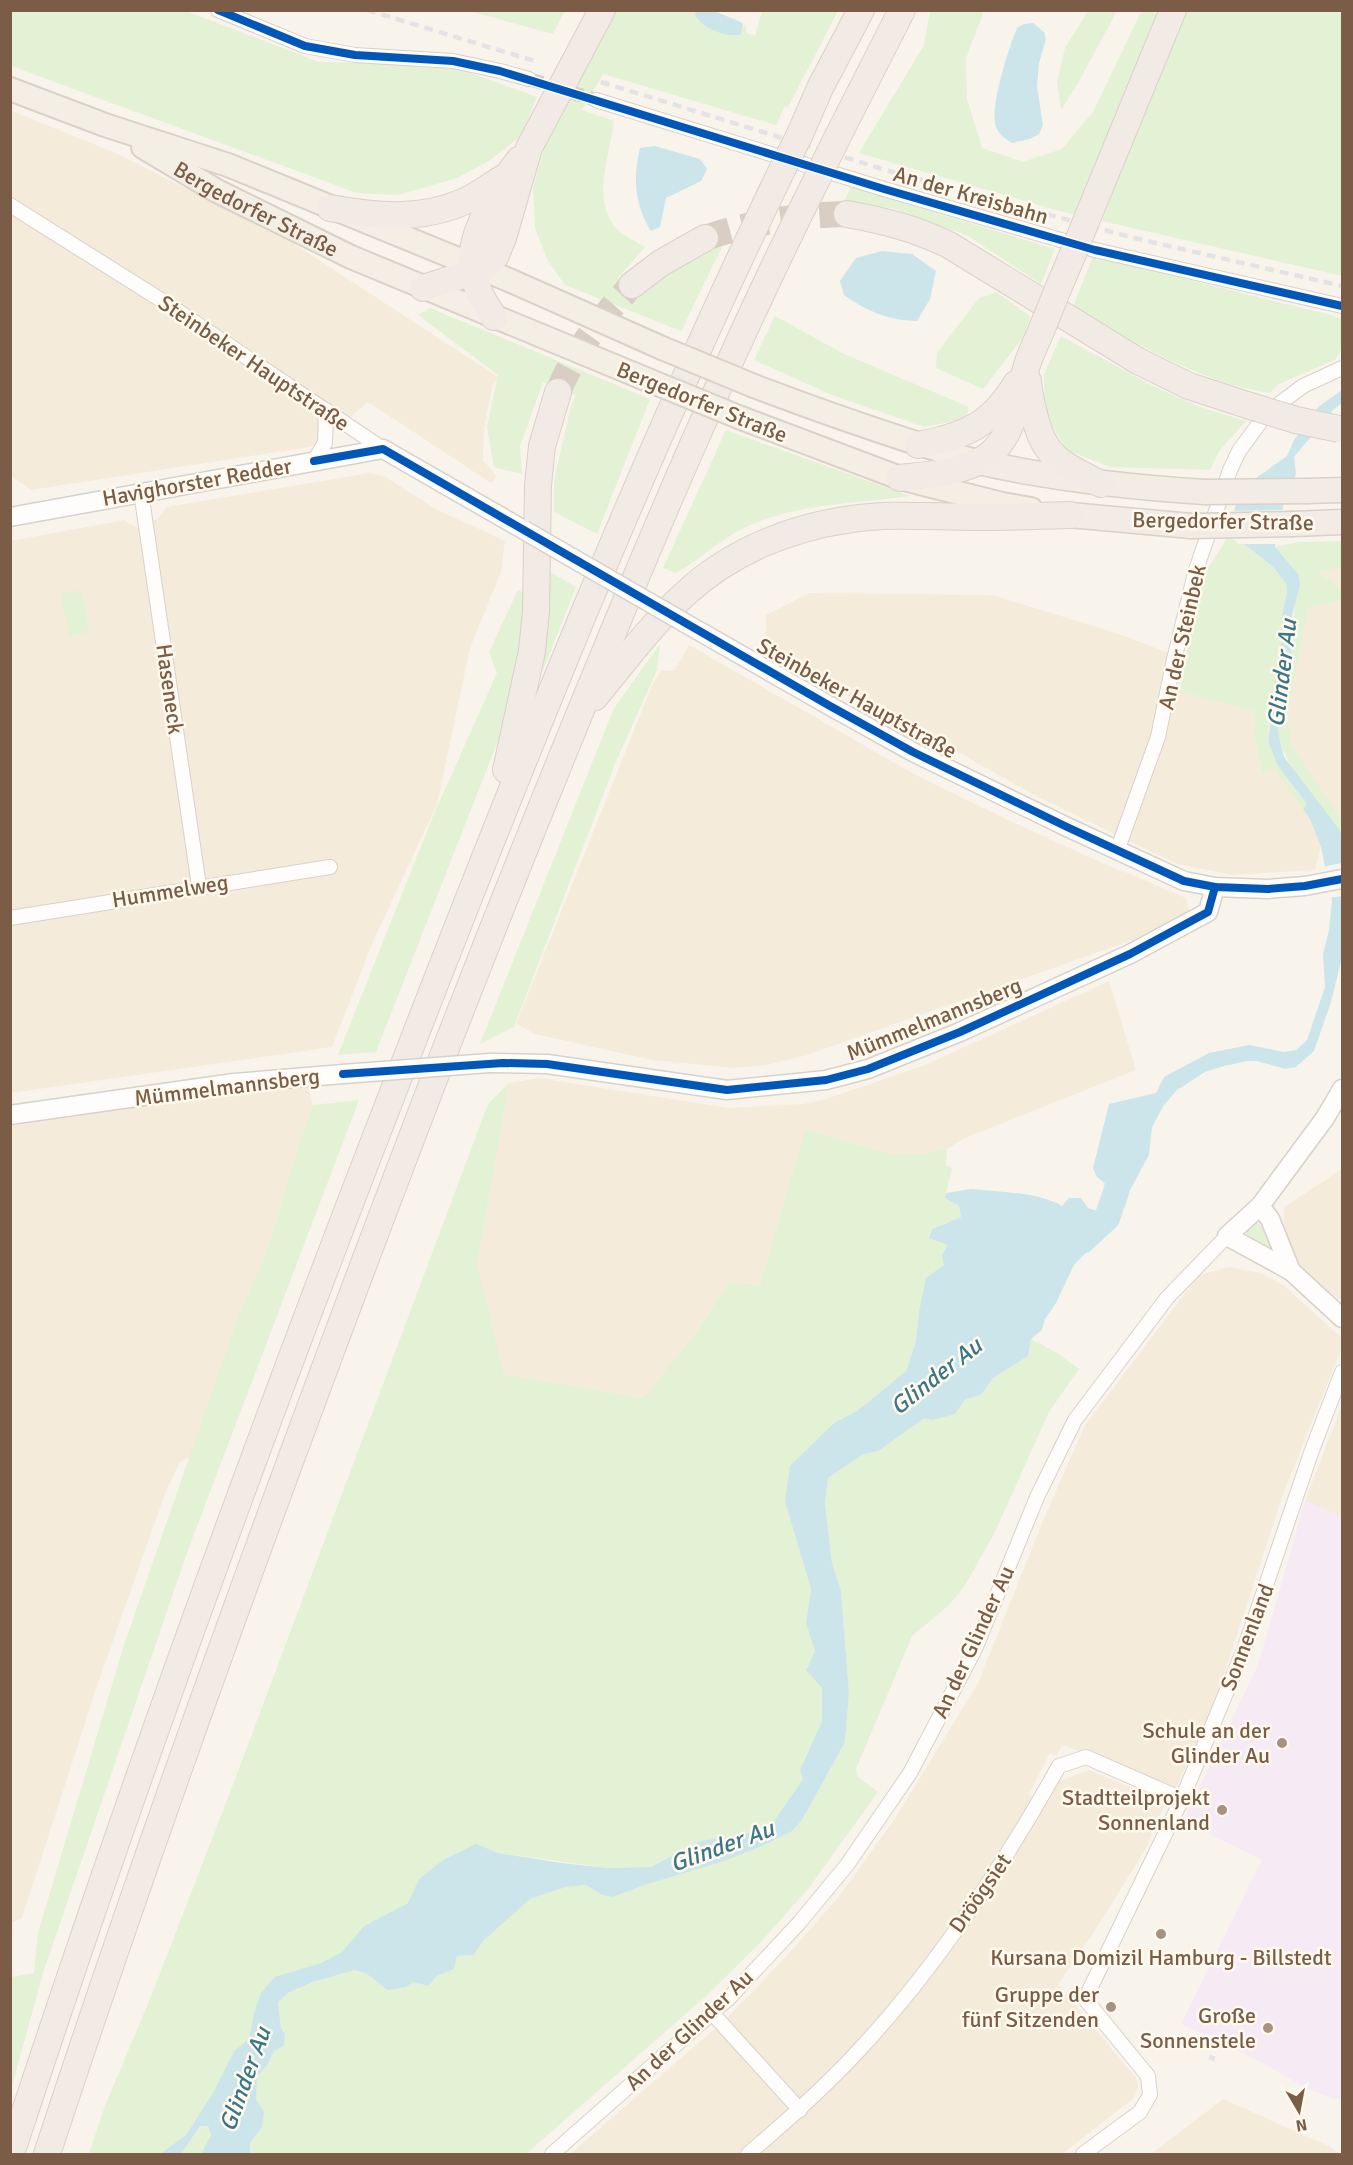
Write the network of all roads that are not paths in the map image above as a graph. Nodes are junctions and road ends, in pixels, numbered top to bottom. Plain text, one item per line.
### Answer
1 (218, 10) edge
2 (602, 10) edge
3 (861, 10) edge
4 (902, 10) edge
5 (1173, 10) edge
6 (530, 79) tunnel mouth
7 (10, 89) edge
8 (596, 100) tunnel mouth
9 (105, 125) junction
10 (529, 148) junction
11 (506, 176) junction
12 (10, 205) edge
13 (330, 208) junction
14 (847, 214) tunnel mouth
15 (705, 238) tunnel mouth
16 (475, 269) junction
17 (632, 285) tunnel mouth
18 (423, 288) junction
19 (1342, 306) edge
20 (494, 317) junction
21 (1027, 366) junction
22 (1342, 368) edge
23 (558, 392) tunnel mouth
24 (327, 410) junction
25 (1341, 429) edge
26 (918, 445) junction
27 (383, 449) junction
28 (314, 461) junction
29 (978, 462) junction
30 (900, 478) junction
31 (1101, 484) junction
32 (1342, 490) edge
33 (141, 492) junction
34 (1071, 515) junction
35 (10, 517) edge
36 (1342, 522) edge
37 (578, 718) junction
38 (490, 843) junction
39 (1117, 850) junction
40 (330, 867) dead end
41 (1342, 879) edge
42 (199, 886) junction
43 (1215, 887) junction
44 (10, 918) edge
45 (1342, 1089) edge
46 (10, 1115) edge
47 (1260, 1206) junction
48 (1227, 1236) junction
49 (1290, 1271) junction
50 (1342, 1318) edge
51 (1342, 1372) edge
52 (1182, 1800) junction
53 (712, 2013) junction
54 (800, 2110) junction
55 (12, 2151) edge
56 (48, 2152) edge
57 (552, 2154) edge
58 (748, 2154) edge
59 (1083, 2154) edge

1 - 6 street
2 - 10 highway
3 - 38 highway, bridge
4 - 37 highway, bridge
5 - 21 highway, bridge
7 - 9 main road, Bergedorfer Straße
8 - 19 street, An der Kreisbahn
9 - 13 main road, Bergedorfer Straße
9 - 18 main road, Bergedorfer Straße
10 - 11 highway
10 - 16 highway
11 - 13 highway
11 - 16 highway
12 - 24 street, Steinbeker Hauptstraße
13 - 16 main road, Bergedorfer Straße
14 - 25 highway, bridge
15 - 17 highway
16 - 18 highway
16 - 20 highway
16 - 26 main road, Bergedorfer Straße, bridge
18 - 20 main road, Bergedorfer Straße
20 - 30 main road, Bergedorfer Straße, bridge
21 - 26 highway
21 - 29 highway
21 - 31 highway
22 - 39 street, An der Steinbek
23 - 38 highway
24 - 27 street, Steinbeker Hauptstraße
24 - 28 street
26 - 29 main road, Bergedorfer Straße
27 - 28 street, Havighorster Redder
27 - 39 street, Steinbeker Hauptstraße, bridge
28 - 33 street, Havighorster Redder
29 - 30 highway
29 - 31 highway, Bergedorfer Straße
30 - 34 main road, Bergedorfer Straße
31 - 32 highway, Bergedorfer Straße, bridge
33 - 35 street, Havighorster Redder
33 - 42 street, Haseneck
34 - 36 highway, Bergedorfer Straße, bridge
34 - 37 highway
37 - 56 highway
38 - 55 highway
39 - 43 street, Steinbeker Hauptstraße
40 - 42 street, Hummelweg
41 - 43 street, Steinbeker Hauptstraße
42 - 44 street, Hummelweg
43 - 46 street, Mümmelmannsberg, bridge
45 - 47 street, An der Glinder Au
47 - 48 street, An der Glinder Au
47 - 49 street
48 - 49 street
48 - 53 street, An der Glinder Au
49 - 50 street
51 - 52 street, Sonnenland
52 - 54 street, Dröögsiet
52 - 59 street, Sonnenland
53 - 54 street
53 - 57 street, An der Glinder Au
54 - 58 street, Dröögsiet

